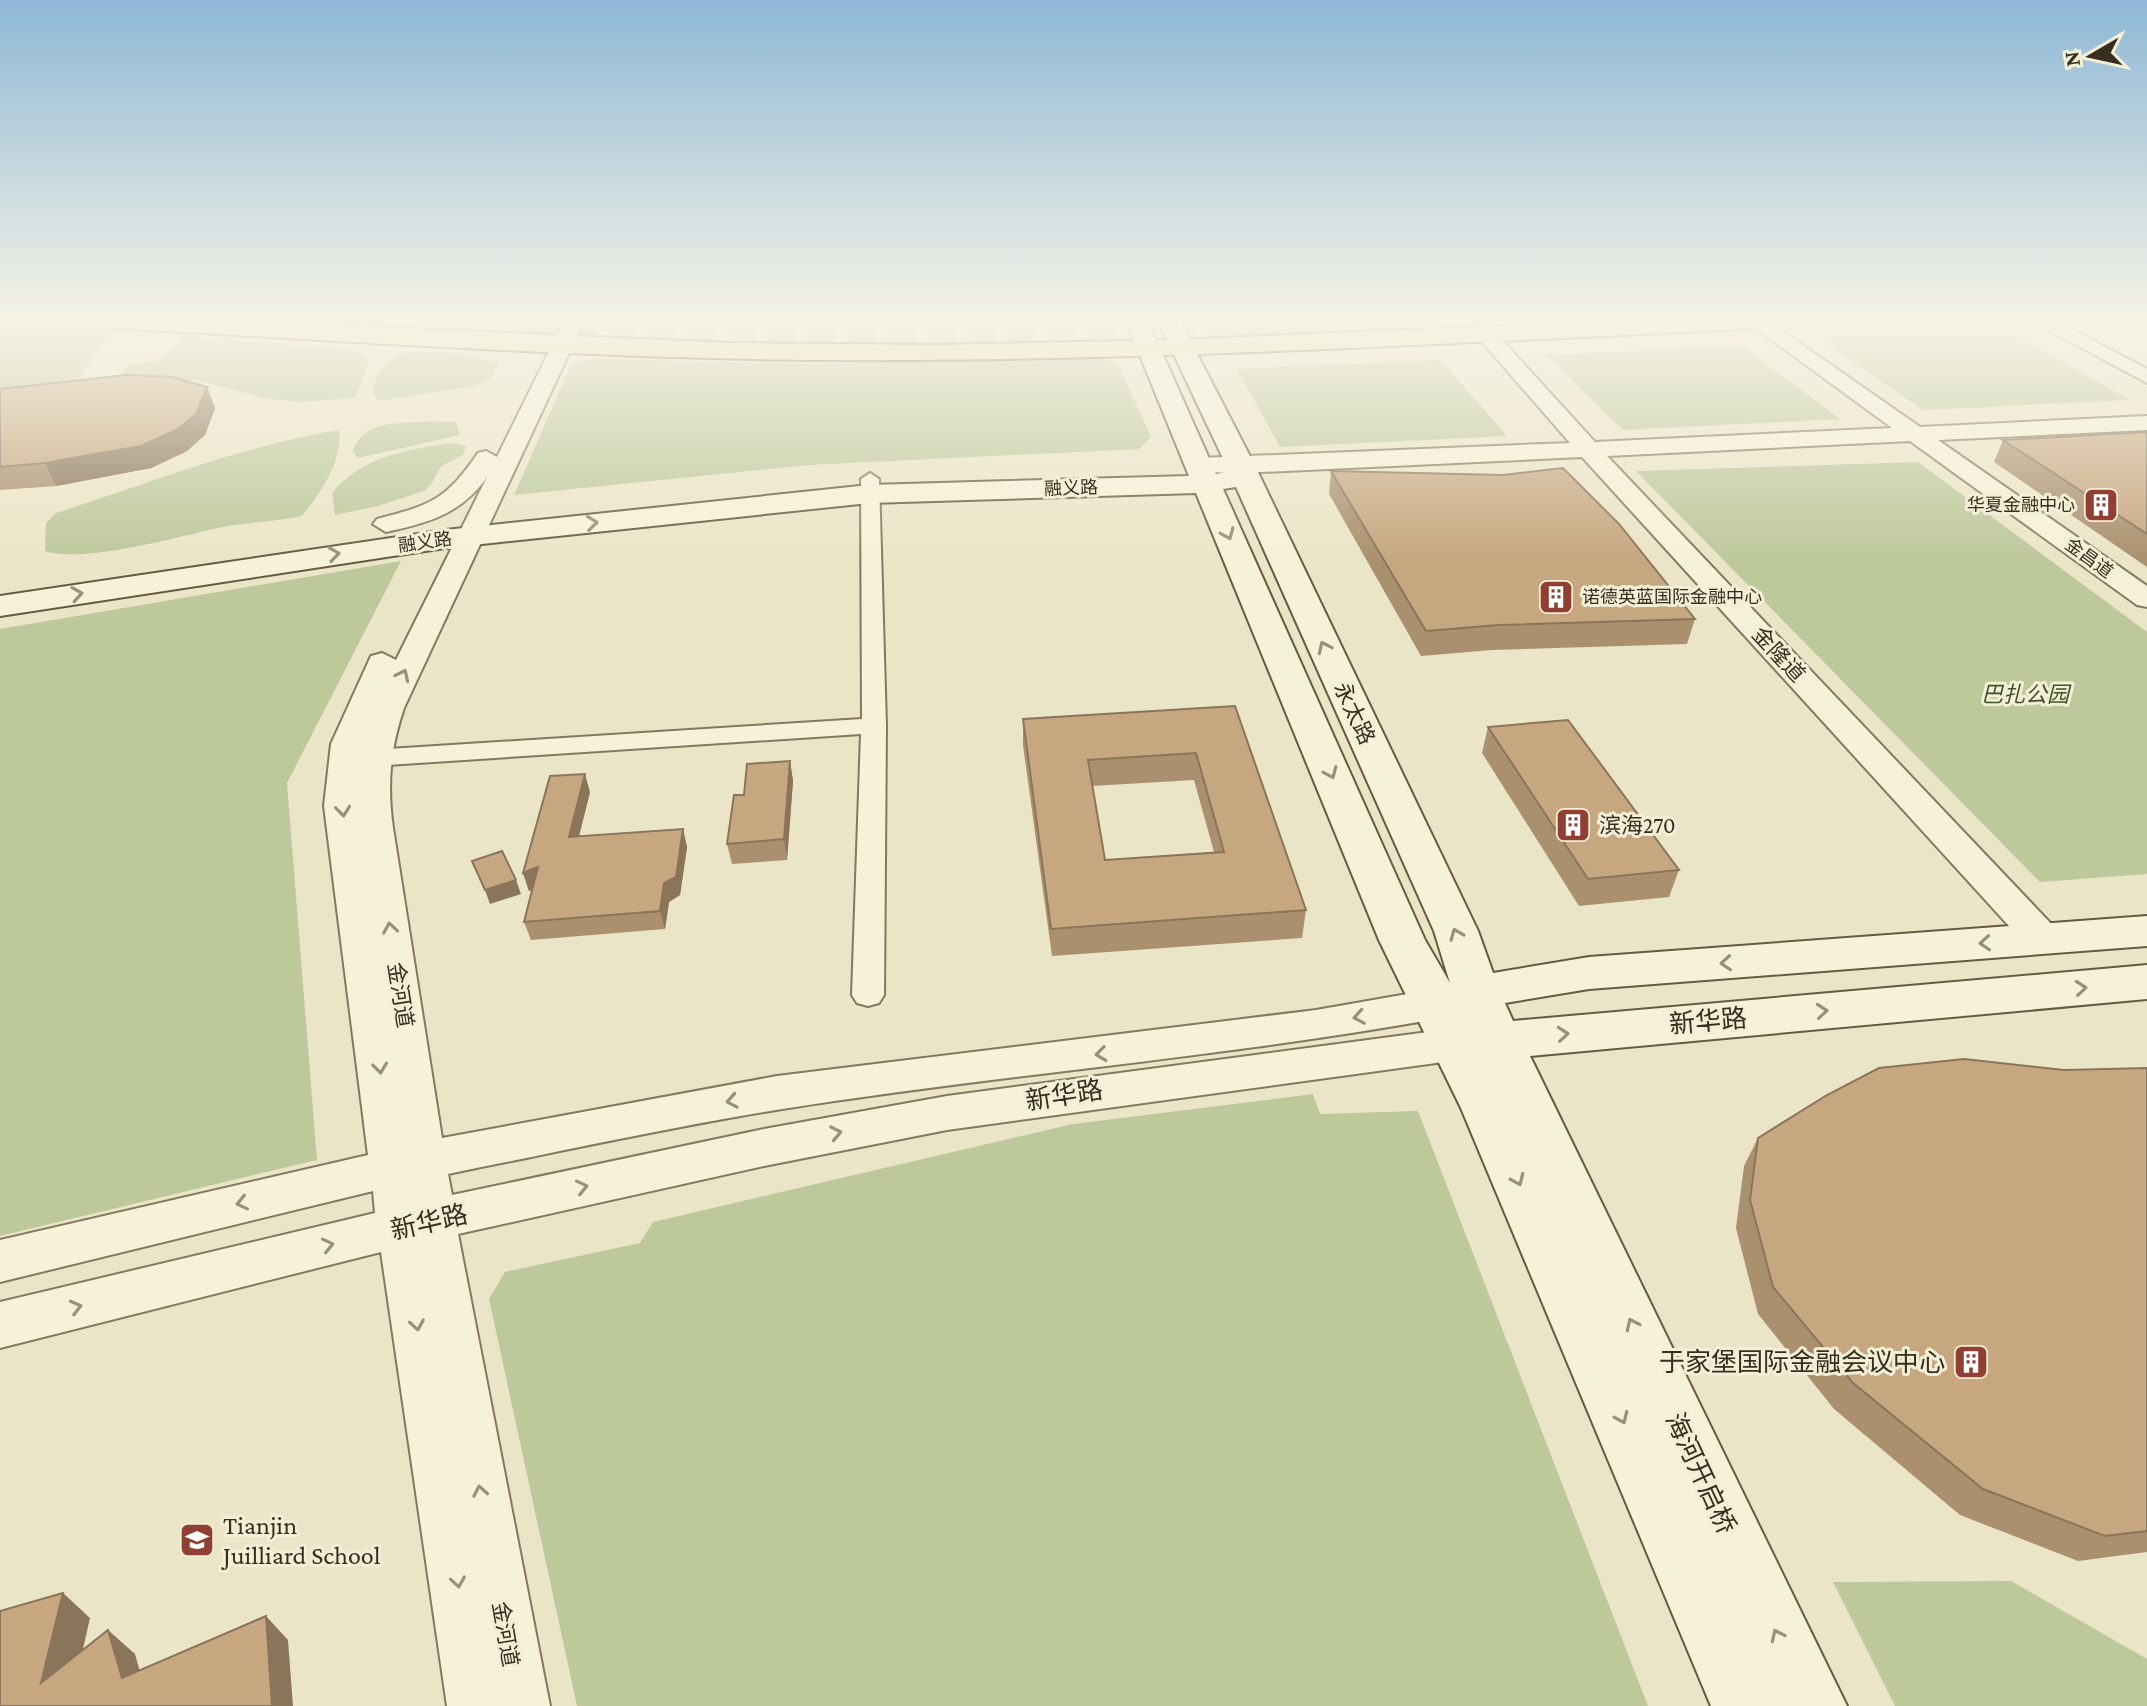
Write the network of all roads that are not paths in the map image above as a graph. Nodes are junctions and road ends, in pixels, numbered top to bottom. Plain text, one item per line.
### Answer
1 (522, 401) edge
2 (1172, 401) edge
3 (1208, 401) edge
4 (1545, 401) edge
5 (1879, 401) edge
6 (2147, 423) edge
7 (2147, 430) edge
8 (1932, 437) junction
9 (1592, 453) junction
10 (1198, 462) junction
11 (1243, 471) junction
12 (869, 486) junction
13 (460, 527) junction
14 (0, 585) edge
15 (2147, 592) edge
16 (2147, 599) edge
17 (0, 606) edge
18 (874, 726) junction
19 (358, 759) junction
20 (2147, 931) edge
21 (2043, 939) junction
22 (2147, 982) edge
23 (868, 995) dead end
24 (1456, 998) junction
25 (1478, 1042) junction
26 (416, 1088) junction
27 (1509, 1108) junction
28 (537, 1139) junction
29 (408, 1164) junction
30 (417, 1224) junction
31 (0, 1261) edge
32 (0, 1325) edge
33 (478, 1706) edge
34 (519, 1706) edge
35 (1748, 1706) edge
36 (1811, 1706) edge

1 - 13 street, 金河道
2 - 10 main road, 永太路
3 - 11 main road, 永太路
4 - 9 street, 金隆道
5 - 8 street, 金昌道
6 - 8 street, 融义路
7 - 8 street, 融义路
8 - 9 street, 融义路
8 - 15 street, 金昌道
8 - 16 street, 金昌道
9 - 11 street, 融义路
9 - 21 street, 金隆道
10 - 11 main road, 融义路
10 - 12 main road, 融义路
10 - 12 main road, 融义路
10 -> 24 main road, 永太路
24 -> 11 main road, 永太路
12 - 13 main road, 融义路
12 - 18 street
13 - 14 main road, 融义路
17 -> 13 main road, 融义路
13 - 19 street, 金河道
18 - 19 street
18 - 23 street
26 -> 19 street, 金河道
19 -> 29 street, 金河道
20 - 21 main road, 新华路
21 -> 24 main road, 新华路
25 -> 22 main road, 新华路
24 - 25 main road, 永太路
24 -> 28 street, 新华路
25 - 27 main road, 永太路
30 -> 25 street, 新华路
26 - 28 street
26 - 29 street, 金河道
27 -> 35 main road
36 -> 27 main road, 海河开启桥
28 - 29 street, 新华路
29 - 30 street, 金河道
29 -> 31 street, 新华路
32 -> 30 street, 新华路
30 -> 33 street, 金河道
34 -> 30 street, 金河道

